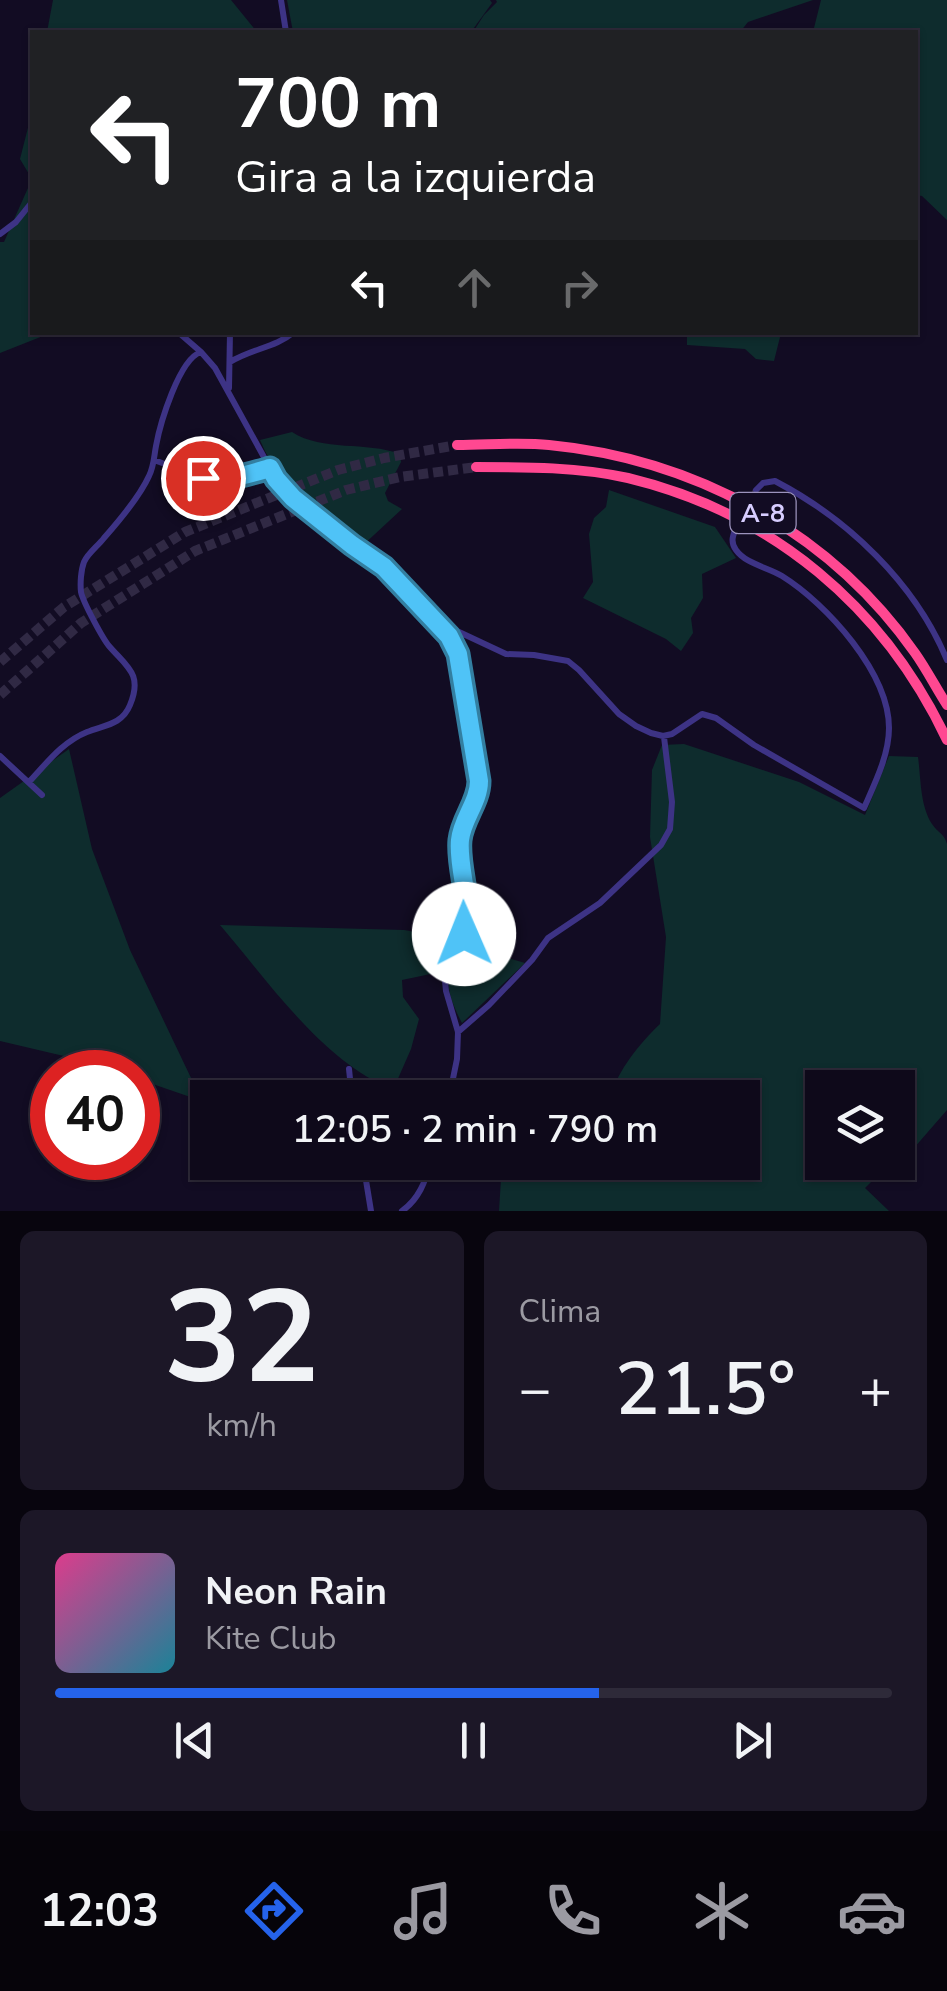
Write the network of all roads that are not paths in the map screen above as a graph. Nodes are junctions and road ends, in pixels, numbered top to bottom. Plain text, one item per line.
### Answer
1 (281, 0) edge
2 (286, 30) edge
3 (30, 204) edge
4 (0, 234) edge
5 (182, 335) edge
6 (230, 335) edge
7 (290, 335) edge
8 (202, 352) junction
9 (229, 362) junction
10 (190, 363) junction
11 (213, 365) junction
12 (221, 379) junction
13 (229, 394) junction
14 (457, 445) tunnel mouth
15 (154, 460) junction
16 (476, 467) tunnel mouth
17 (270, 468) junction
18 (777, 468) dead end
19 (775, 481) junction
20 (756, 490) tunnel mouth
21 (736, 528) dead end
22 (437, 622) junction
23 (947, 660) edge
24 (947, 706) edge
25 (664, 736) junction
26 (947, 740) edge
27 (0, 756) edge
28 (29, 782) junction
29 (42, 795) dead end
30 (458, 1032) junction
31 (349, 1069) dead end
32 (350, 1080) edge
33 (453, 1080) edge
34 (366, 1180) edge
35 (424, 1180) edge
36 (371, 1211) edge
37 (402, 1211) edge

1 - 2 street
3 - 4 street
5 - 8 street
6 - 9 street
7 - 9 street
8 - 10 street
8 - 11 street
9 - 11 street
9 - 12 street
9 - 13 street
10 - 11 street
10 - 15 street
11 - 12 street
12 - 13 street
13 - 17 street
14 - 24 highway, A-8
15 - 17 street
15 - 28 street
16 - 26 highway, A-8
17 - 22 street
18 - 19 street
19 - 20 street
19 - 23 street
21 - 25 street
22 - 25 street
22 - 30 street
25 - 30 street
27 - 28 street
28 - 29 street
30 - 33 street
31 - 32 street
34 - 36 street
35 - 37 street

